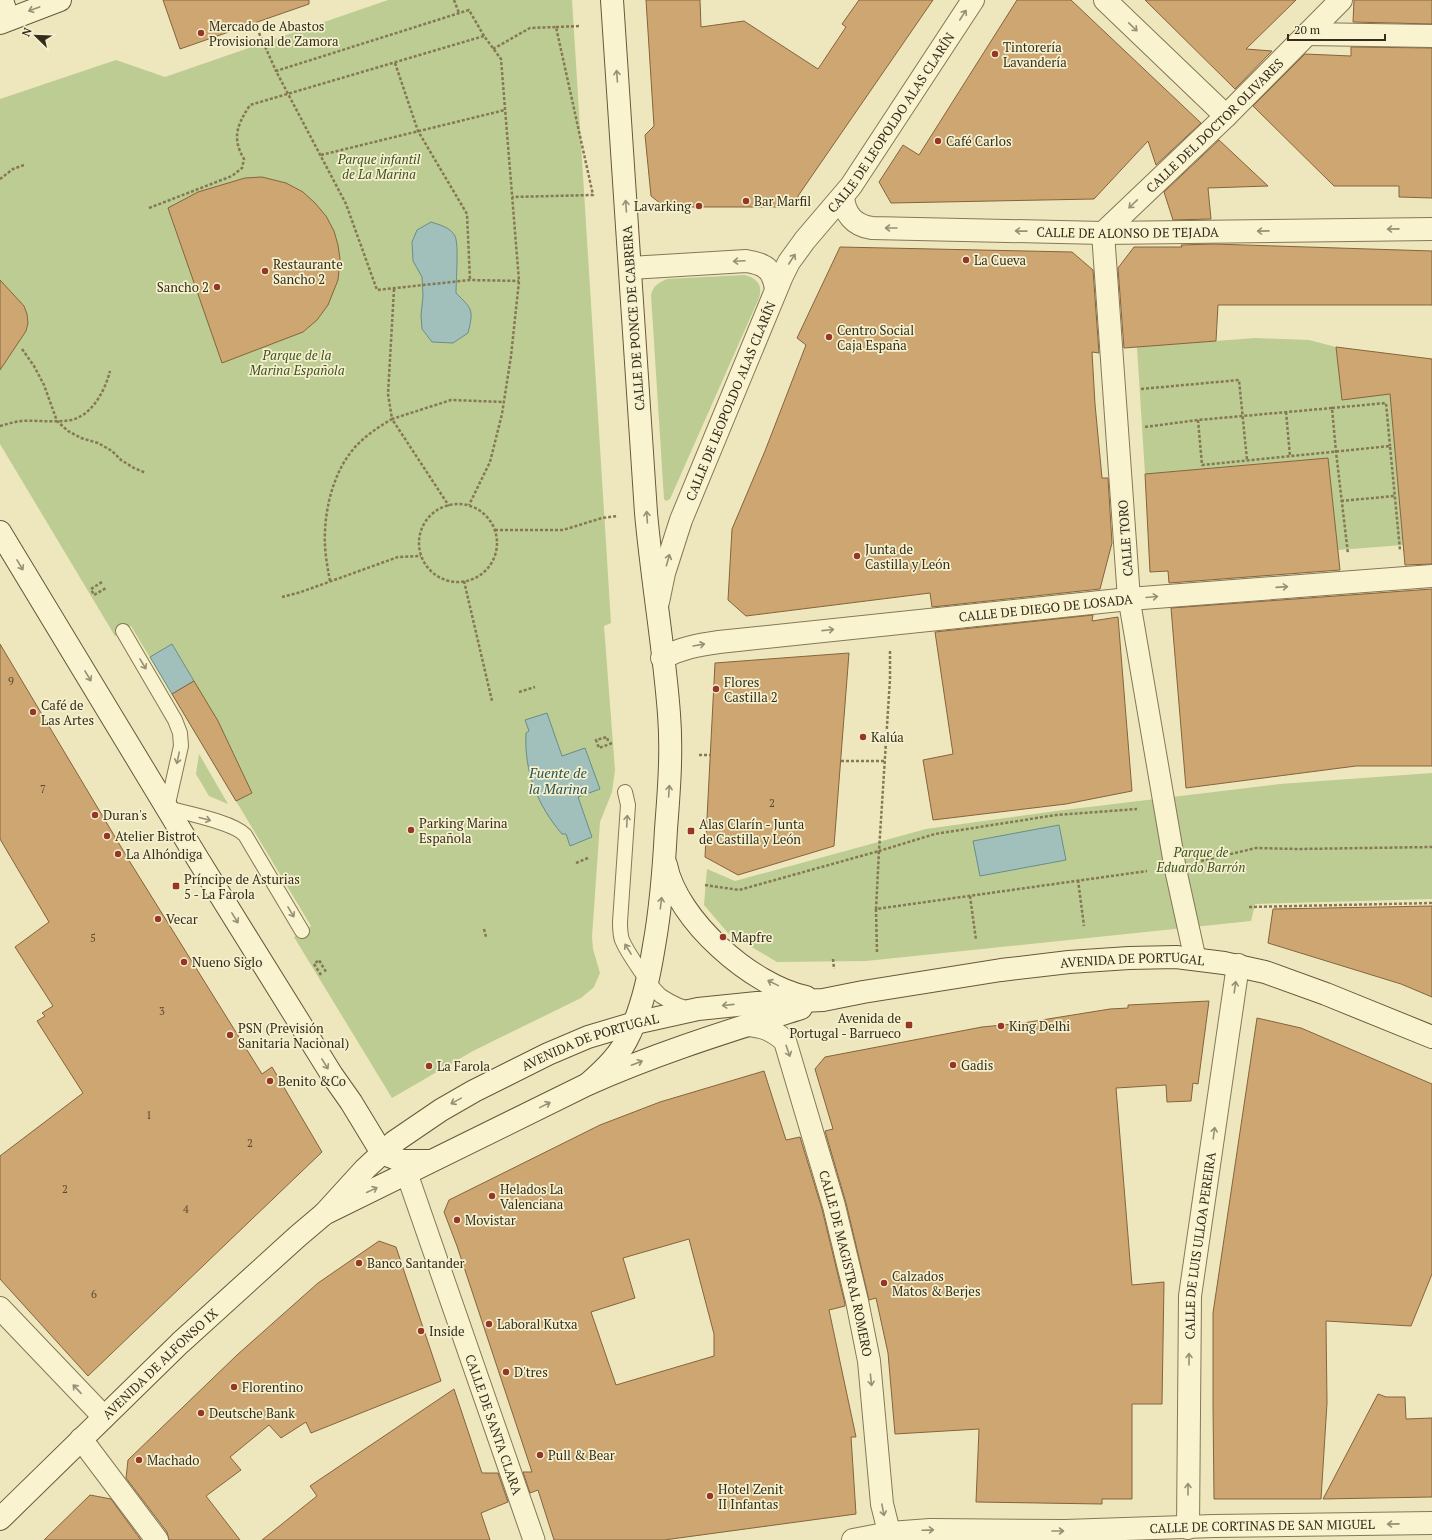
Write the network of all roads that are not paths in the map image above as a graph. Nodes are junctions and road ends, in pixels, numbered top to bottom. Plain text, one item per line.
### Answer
1 (60, 0) edge
2 (612, 0) edge
3 (974, 0) edge
4 (1105, 0) edge
5 (1341, 0) edge
6 (4, 14) edge
7 (1307, 34) junction
8 (1432, 36) edge
9 (1226, 116) junction
10 (843, 196) junction
11 (1432, 229) edge
12 (1103, 233) junction
13 (630, 268) junction
14 (776, 290) junction
15 (0, 532) edge
16 (1432, 576) edge
17 (1128, 599) junction
18 (656, 612) junction
19 (123, 631) dead end
20 (662, 658) junction
21 (626, 792) dead end
22 (167, 808) junction
23 (665, 859) junction
24 (302, 931) dead end
25 (1195, 958) junction
26 (1238, 965) junction
27 (648, 982) junction
28 (823, 1000) junction
29 (698, 1010) junction
30 (635, 1023) junction
31 (747, 1025) junction
32 (1432, 1037) edge
33 (588, 1084) junction
34 (382, 1153) junction
35 (433, 1161) junction
36 (407, 1174) junction
37 (324, 1214) junction
38 (0, 1308) edge
39 (104, 1417) junction
40 (81, 1439) junction
41 (0, 1519) edge
42 (1432, 1523) edge
43 (1188, 1528) junction
44 (1100, 1535) edge
45 (891, 1537) edge
46 (157, 1540) edge
47 (534, 1540) edge
48 (853, 1540) edge

1 -> 6 street
13 -> 2 street, CALLE DE PONCE DE CABRERA
10 -> 3 street, CALLE DE LEOPOLDO ALAS CLARÍN
4 -> 9 street
5 - 7 street, CALLE DEL DOCTOR OLIVARES
7 - 8 street
7 - 9 street, CALLE DEL DOCTOR OLIVARES
9 -> 12 street, CALLE DEL DOCTOR OLIVARES
12 -> 10 street, CALLE DE ALONSO DE TEJADA
14 -> 10 street, CALLE DE LEOPOLDO ALAS CLARÍN
11 -> 12 street, CALLE DE ALONSO DE TEJADA
12 - 17 street, CALLE TORO
14 -> 13 street
18 -> 13 street, CALLE DE PONCE DE CABRERA
18 -> 14 street, CALLE DE LEOPOLDO ALAS CLARÍN
15 -> 22 street
17 -> 16 street, CALLE DE DIEGO DE LOSADA
20 -> 17 street, CALLE DE DIEGO DE LOSADA
17 - 25 street, CALLE TORO
18 - 20 street, CALLE DE LEOPOLDO ALAS CLARÍN
19 -> 22 lane
23 -> 20 street, CALLE DE LEOPOLDO ALAS CLARÍN
27 -> 21 lane
22 -> 24 lane
22 -> 34 street
27 -> 23 street, CALLE DE LEOPOLDO ALAS CLARÍN
28 -> 23 street, CALLE DE LEOPOLDO ALAS CLARÍN
25 - 26 street, AVENIDA DE PORTUGAL
25 - 28 street, AVENIDA DE PORTUGAL
26 - 32 street, AVENIDA DE PORTUGAL
43 -> 26 street, CALLE DE LUIS ULLOA PEREIRA
27 - 29 lane
27 - 30 street, CALLE DE LEOPOLDO ALAS CLARÍN
28 -> 29 street, AVENIDA DE PORTUGAL
28 - 31 street, AVENIDA DE PORTUGAL
29 - 30 street, AVENIDA DE PORTUGAL
30 - 33 street, CALLE DE LEOPOLDO ALAS CLARÍN
30 -> 34 street, AVENIDA DE PORTUGAL
33 -> 31 street, AVENIDA DE PORTUGAL
31 -> 45 street, CALLE DE MAGISTRAL ROMERO
35 -> 33 street, AVENIDA DE PORTUGAL
34 - 35 street
34 - 37 street, AVENIDA DE ALFONSO IX
35 - 36 street, AVENIDA DE ALFONSO IX
37 -> 36 street, AVENIDA DE ALFONSO IX
36 - 47 street, CALLE DE SANTA CLARA
37 - 39 street, AVENIDA DE ALFONSO IX
39 -> 38 street
39 - 40 street, AVENIDA DE ALFONSO IX
40 - 41 street, AVENIDA DE ALFONSO IX
40 - 46 street
42 -> 43 street, CALLE DE CORTINAS DE SAN MIGUEL
43 - 44 street, CALLE DE CORTINAS DE SAN MIGUEL
45 -> 44 street, CALLE DE CORTINAS DE SAN MIGUEL
45 - 48 street, CALLE DE CORTINAS DE SAN MIGUEL

